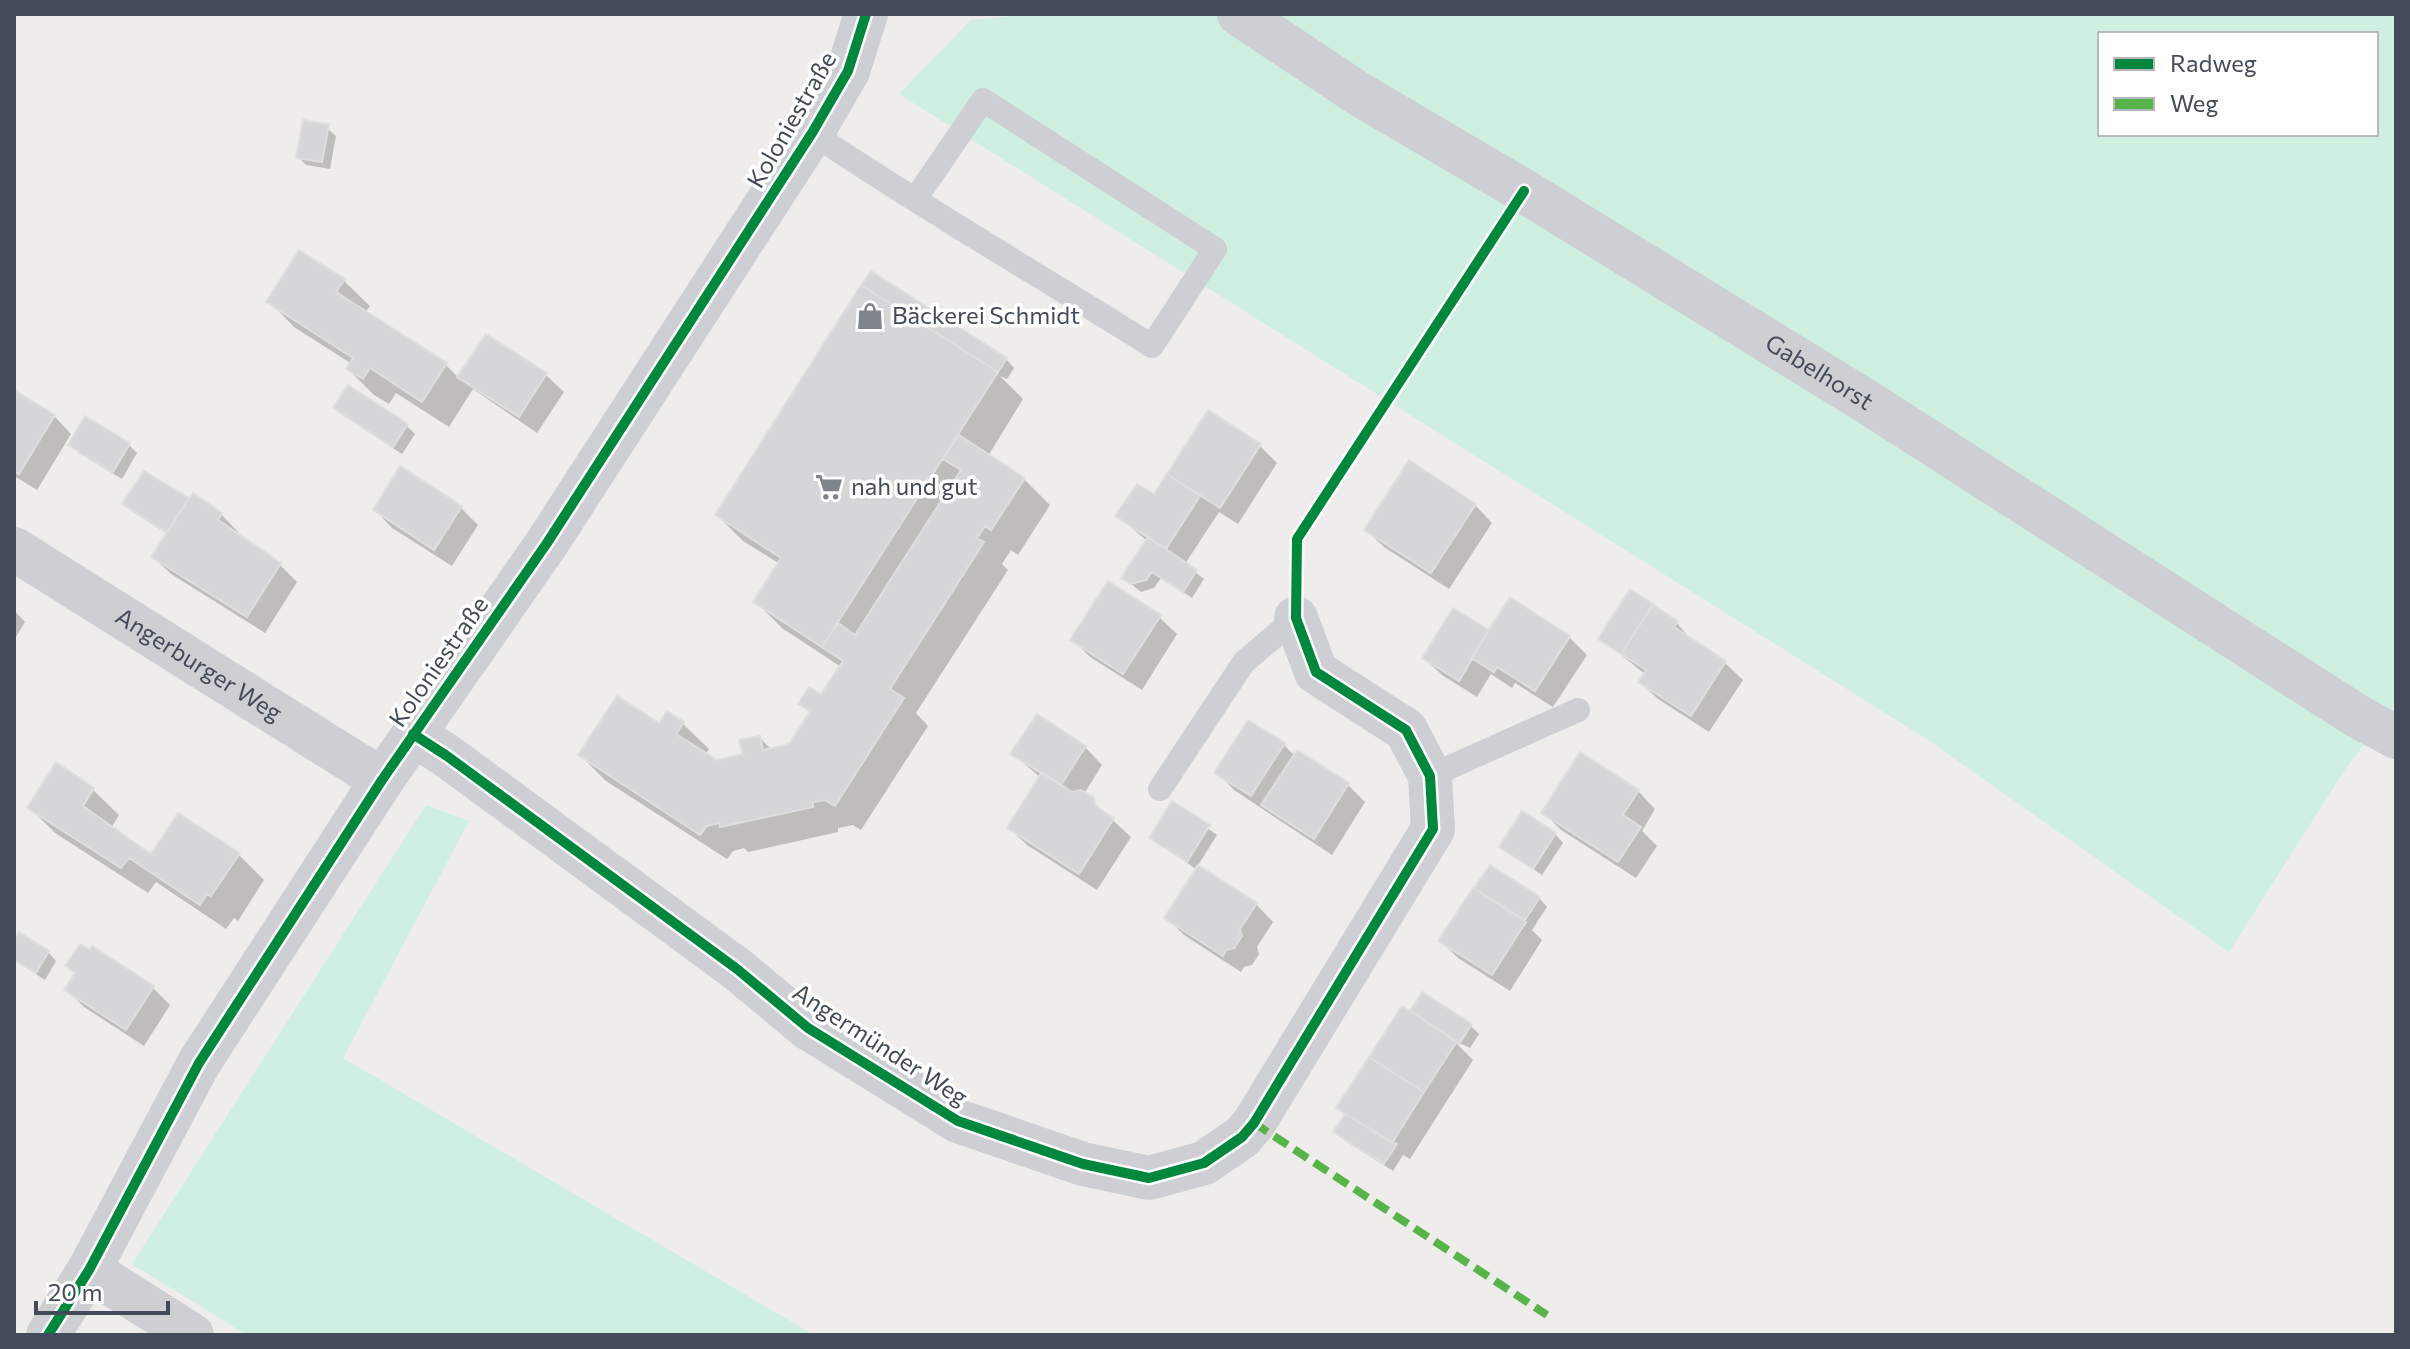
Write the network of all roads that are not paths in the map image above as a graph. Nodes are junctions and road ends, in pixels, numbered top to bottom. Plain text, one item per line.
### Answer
1 (866, 14) edge
2 (898, 14) edge
3 (1239, 14) edge
4 (848, 71) junction
5 (812, 133) junction
6 (916, 198) junction
7 (14, 549) edge
8 (1296, 618) joint
9 (1578, 710) dead end
10 (413, 734) junction
11 (2396, 737) edge
12 (1430, 776) junction
13 (382, 780) junction
14 (1160, 789) dead end
15 (89, 1270) junction
16 (48, 1335) edge
17 (192, 1335) edge

1 - 4 street, Koloniestraße
2 - 4 street, Koloniestraße
3 - 11 street, Gabelhorst
4 - 5 street, Koloniestraße
5 - 6 lane
5 - 10 street, Koloniestraße
6 - 6 lane
7 - 13 street, Angerburger Weg
8 - 12 street, Angermünder Weg
8 - 14 lane
9 - 12 lane
10 - 12 street, Angermünder Weg
10 - 13 street, Koloniestraße
13 - 15 street, Koloniestraße
15 - 16 street, Koloniestraße
15 - 17 street

